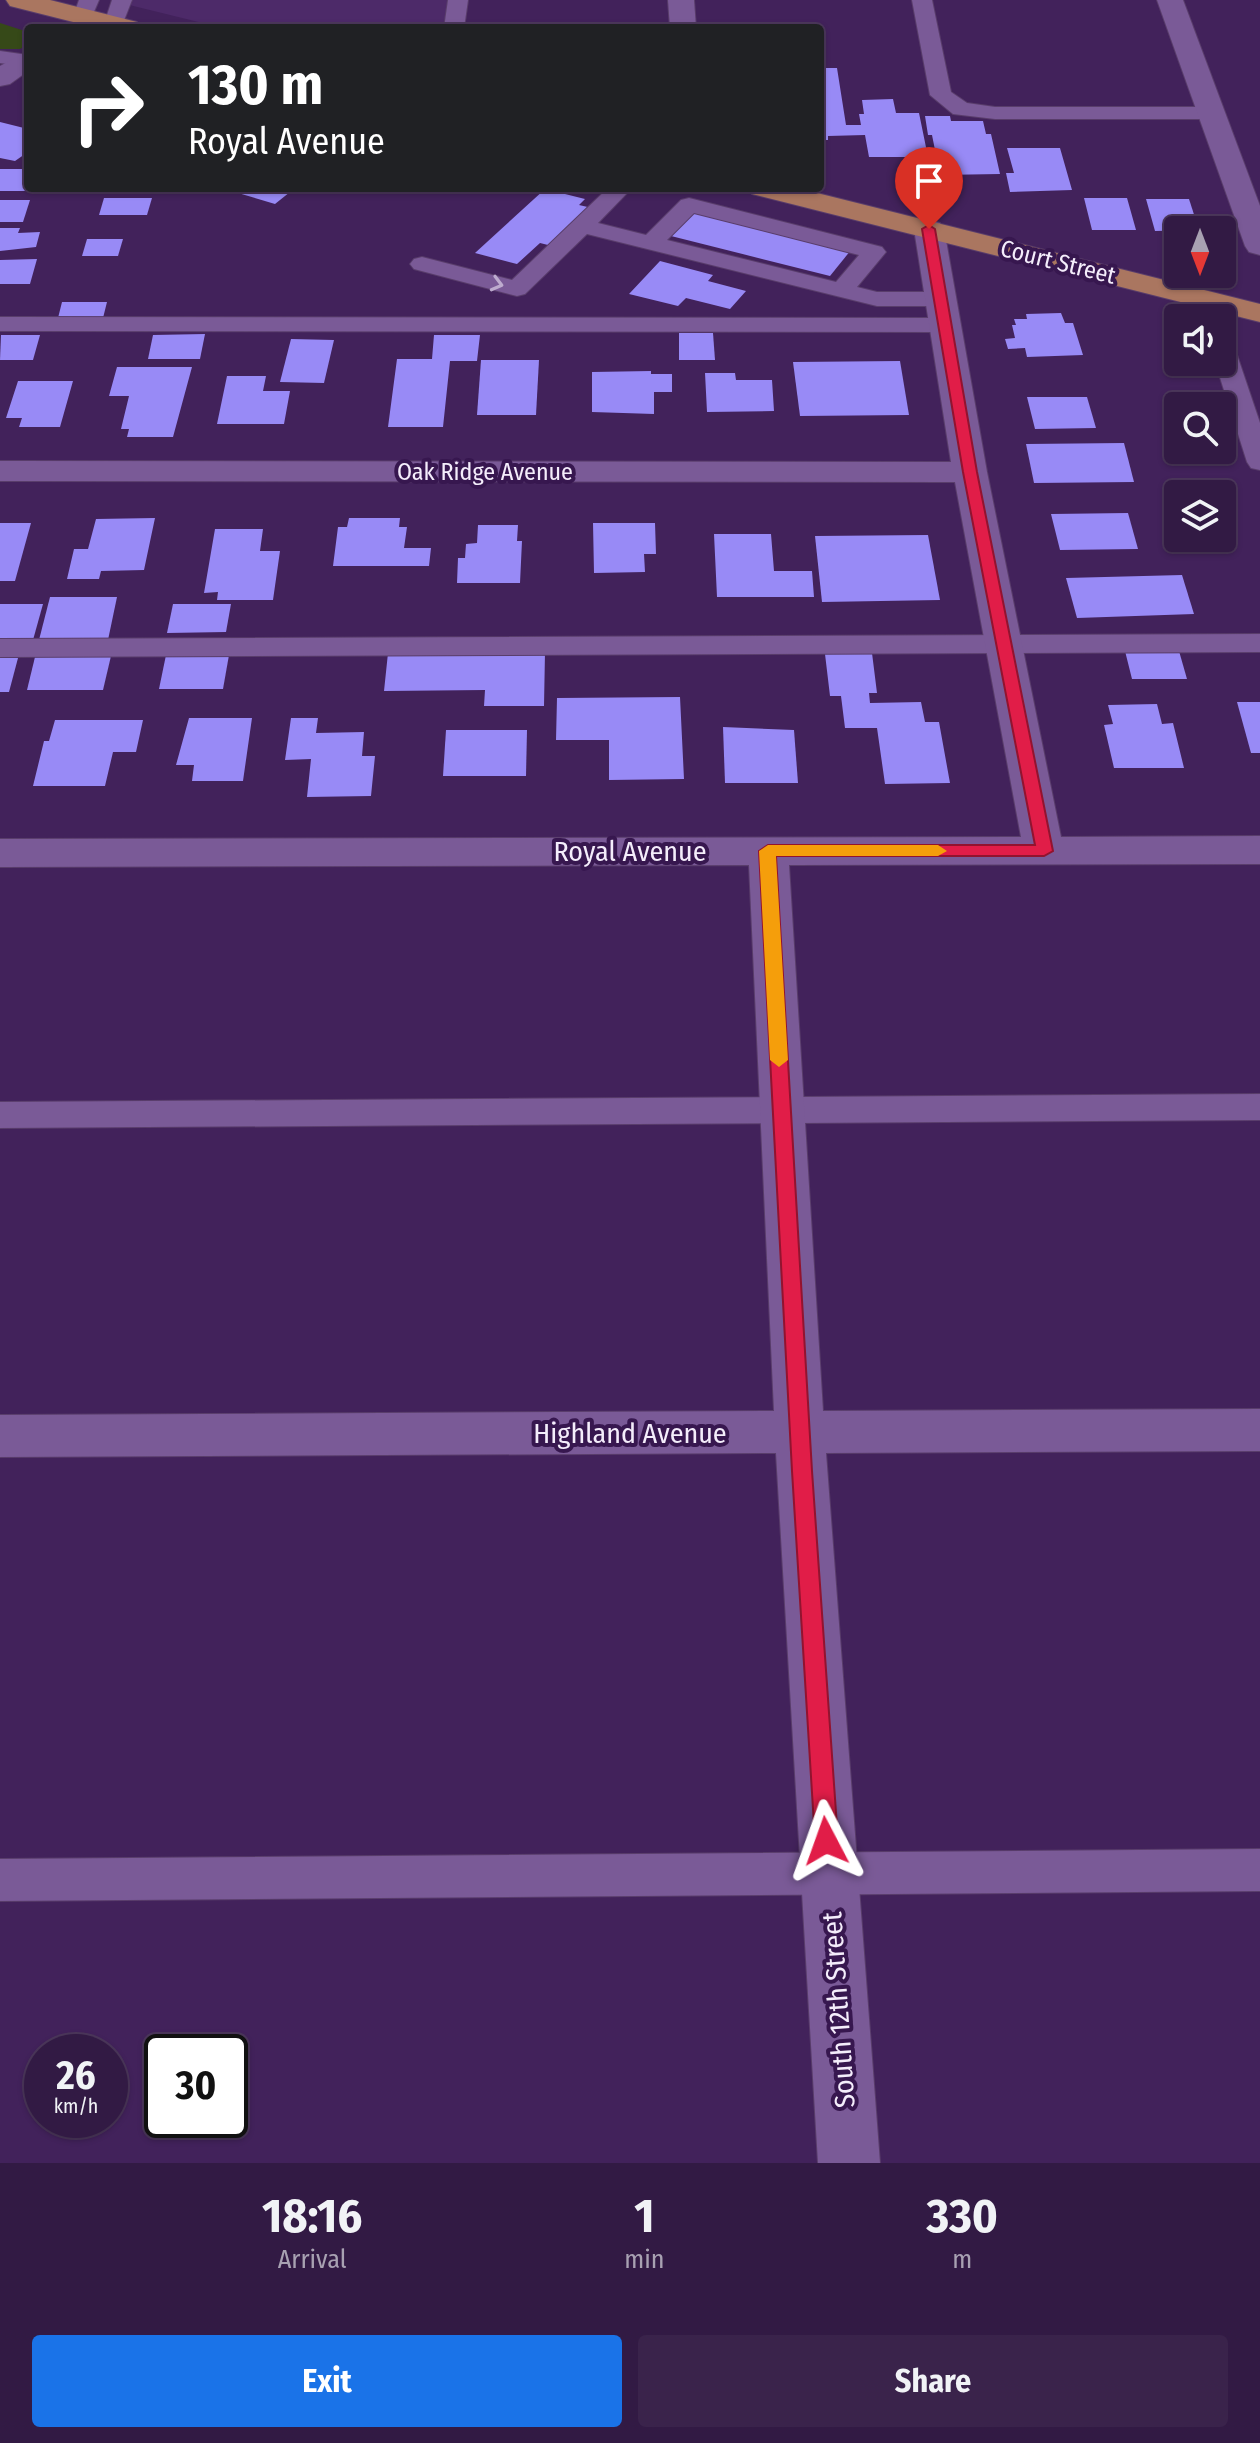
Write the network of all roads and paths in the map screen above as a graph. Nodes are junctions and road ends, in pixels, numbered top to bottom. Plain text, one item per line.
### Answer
1 (19, 0) edge
2 (458, 0) edge
3 (681, 0) edge
4 (922, 0) edge
5 (1170, 0) edge
6 (83, 16) edge
7 (121, 17) edge
8 (455, 24) edge
9 (683, 24) edge
10 (18, 59) edge
11 (0, 78) edge
12 (1211, 113) junction
13 (617, 192) edge
14 (720, 192) edge
15 (778, 192) edge
16 (839, 207) junction
17 (704, 209) junction
18 (582, 226) junction
19 (929, 229) junction
20 (1257, 229) edge
21 (811, 236) junction
22 (651, 243) junction
23 (422, 264) dead end
24 (841, 290) junction
25 (1192, 304) edge
26 (1236, 311) edge
27 (943, 312) junction
28 (1260, 313) edge
29 (0, 324) edge
30 (1232, 376) edge
31 (1260, 462) edge
32 (0, 471) edge
33 (970, 472) junction
34 (1003, 643) junction
35 (1260, 643) edge
36 (0, 648) edge
37 (1260, 850) edge
38 (768, 851) junction
39 (1044, 851) junction
40 (0, 853) edge
41 (1260, 1107) edge
42 (782, 1111) junction
43 (0, 1115) edge
44 (1260, 1430) edge
45 (800, 1433) junction
46 (0, 1436) edge
47 (1260, 1870) edge
48 (828, 1872) junction
49 (0, 1880) edge
50 (849, 2163) edge

1 - 6 main road
2 - 8 lane
3 - 9 street
4 - 12 lane
5 - 12 street
6 - 7 main road
10 - 11 street
12 - 20 street
13 - 18 lane
14 - 17 lane
15 - 16 main road, Court Street
16 - 19 main road, Court Street
16 - 21 lane
17 - 21 lane
17 - 22 lane
18 - 22 lane
23 -> 18 lane
19 - 25 main road, Court Street
19 - 27 street
21 - 24 lane
22 - 24 lane
24 - 27 lane
26 - 28 main road, Court Street
27 - 29 lane
27 - 33 street
30 - 31 lane
32 - 33 street, Oak Ridge Avenue
33 - 34 street
34 - 35 lane
34 - 36 lane
34 - 39 street
37 - 39 street, Royal Avenue
38 - 39 street, Royal Avenue
38 - 40 street, Royal Avenue
38 - 42 street, South 12th Street
41 - 42 lane
42 - 43 lane
42 - 45 street, South 12th Street
44 - 45 street, Highland Avenue
45 - 46 street, Highland Avenue
45 - 48 street, South 12th Street
47 - 48 lane
48 - 49 lane
48 - 50 street, South 12th Street

